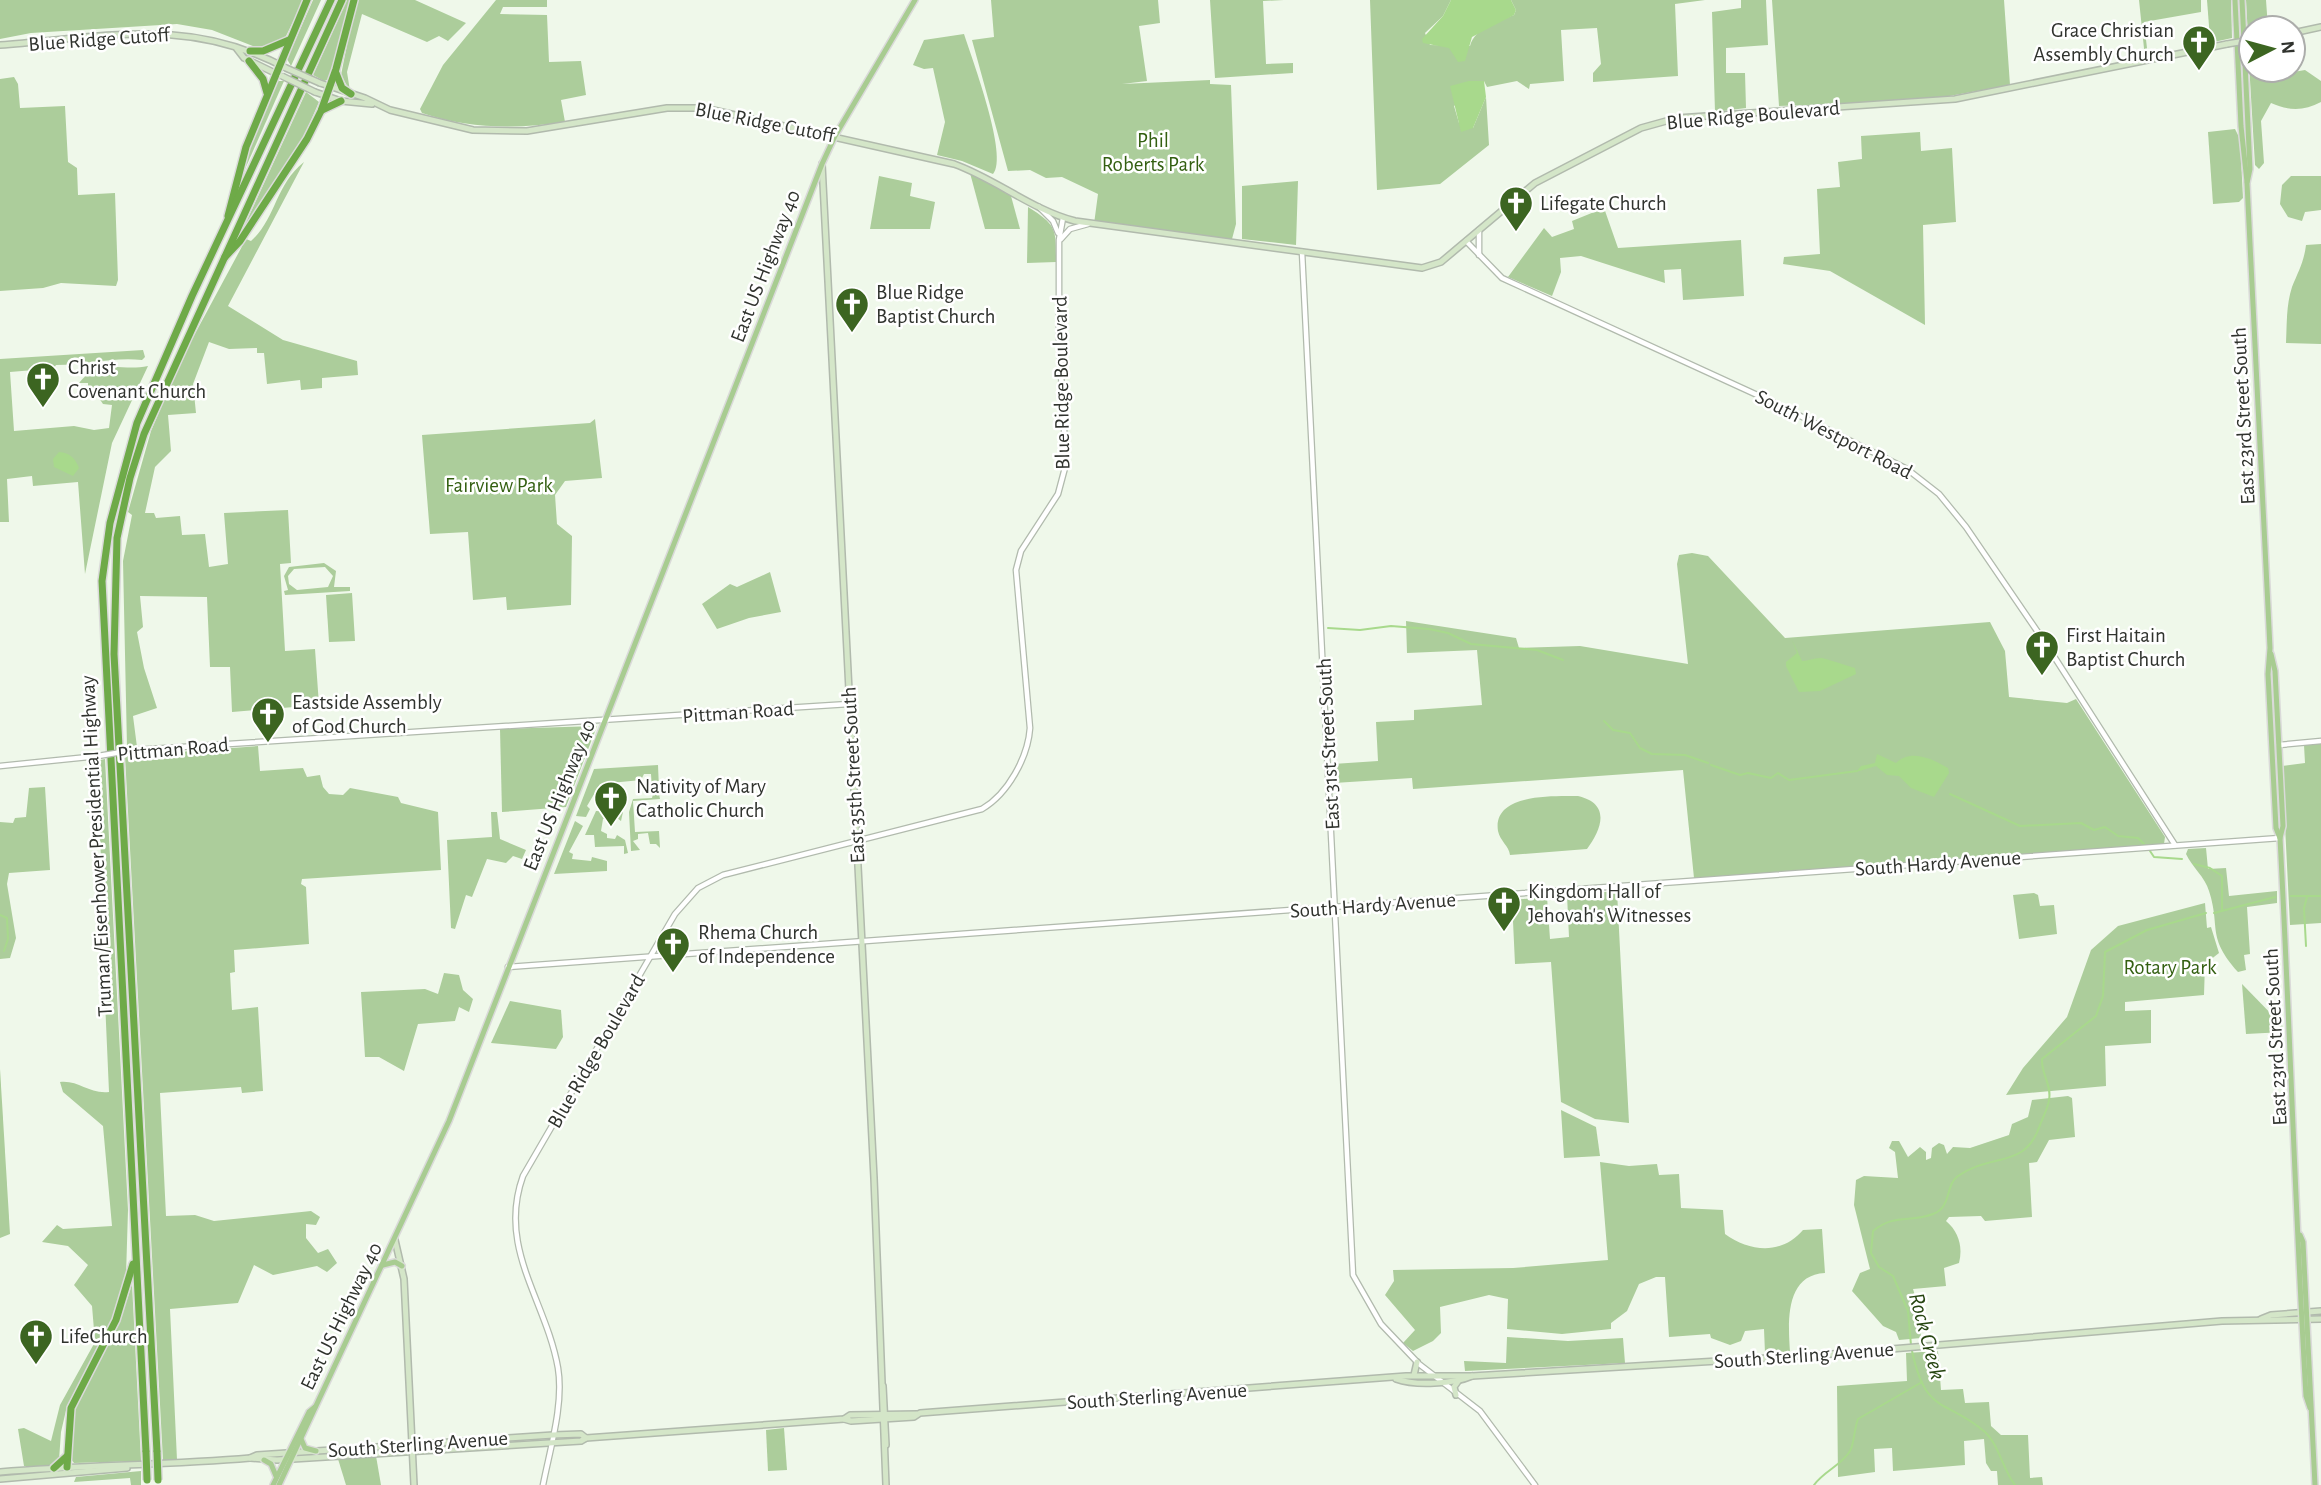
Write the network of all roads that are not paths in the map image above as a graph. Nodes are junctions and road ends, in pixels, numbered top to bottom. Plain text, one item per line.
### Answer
1 (307, 0) edge
2 (331, 0) edge
3 (342, 0) edge
4 (354, 0) edge
5 (915, 0) edge
6 (2235, 0) edge
7 (2242, 0) edge
8 (289, 40) junction
9 (2237, 42) edge
10 (0, 45) edge
11 (237, 49) junction
12 (250, 51) junction
13 (249, 61) junction
14 (283, 66) junction
15 (335, 72) junction
16 (279, 75) junction
17 (329, 87) junction
18 (351, 94) junction
19 (267, 95) junction
20 (326, 97) junction
21 (341, 101) junction
22 (372, 104) junction
23 (321, 111) junction
24 (835, 136) junction
25 (822, 164) junction
26 (2247, 183) junction
27 (1039, 206) junction
28 (1063, 218) junction
29 (1090, 223) junction
30 (225, 229) junction
31 (1479, 230) junction
32 (1059, 241) junction
33 (1466, 241) junction
34 (1302, 252) junction
35 (1480, 256) junction
36 (220, 263) junction
37 (2270, 648) junction
38 (849, 704) junction
39 (605, 722) junction
40 (2321, 741) edge
41 (2279, 745) junction
42 (0, 766) edge
43 (2280, 838) junction
44 (856, 842) junction
45 (2175, 846) junction
46 (1336, 908) junction
47 (861, 941) junction
48 (650, 957) junction
49 (507, 968) junction
50 (2300, 1235) junction
51 (395, 1240) junction
52 (135, 1253) junction
53 (383, 1265) junction
54 (401, 1266) junction
55 (2321, 1311) edge
56 (2300, 1312) junction
57 (2308, 1312) junction
58 (2262, 1319) junction
59 (2321, 1319) edge
60 (2301, 1320) junction
61 (2308, 1320) junction
62 (1417, 1362) junction
63 (1431, 1375) junction
64 (1413, 1376) junction
65 (1472, 1376) junction
66 (1396, 1379) junction
67 (1438, 1380) junction
68 (1459, 1380) junction
69 (1456, 1395) junction
70 (315, 1407) junction
71 (2310, 1409) junction
72 (885, 1416) junction
73 (553, 1435) junction
74 (586, 1438) junction
75 (301, 1439) junction
76 (551, 1443) junction
77 (413, 1447) junction
78 (316, 1451) junction
79 (66, 1456) junction
80 (290, 1456) junction
81 (250, 1458) junction
82 (264, 1460) junction
83 (67, 1467) junction
84 (130, 1467) junction
85 (54, 1468) junction
86 (0, 1472) edge
87 (277, 1478) junction
88 (0, 1479) edge
89 (159, 1482) edge
90 (147, 1483) edge
91 (273, 1485) edge
92 (279, 1485) edge
93 (414, 1485) edge
94 (543, 1485) edge
95 (886, 1485) edge
96 (1535, 1485) edge
97 (2315, 1485) edge

1 - 8 highway
2 - 30 highway
3 - 36 highway, Truman/Eisenhower Presidential Highway
4 - 15 highway
5 - 24 main road, East US Highway 40
6 - 26 main road, East 23rd Street South
7 - 26 main road, East 23rd Street South
8 - 12 highway
8 - 14 highway
9 - 31 main road, Blue Ridge Boulevard, bridge
10 - 11 main road, Blue Ridge Cutoff
11 - 12 main road, Blue Ridge Cutoff
11 - 13 main road, Blue Ridge Cutoff
12 - 14 main road, Blue Ridge Cutoff
13 - 16 main road, Blue Ridge Cutoff
13 - 19 highway
14 - 16 highway
14 - 17 main road, Blue Ridge Cutoff, bridge
15 - 17 highway
15 - 18 highway
16 - 19 highway
16 - 20 main road, Blue Ridge Cutoff, bridge
17 - 18 main road, Blue Ridge Cutoff
17 - 20 highway
18 - 22 main road, Blue Ridge Cutoff
19 - 30 highway
20 - 21 main road, Blue Ridge Cutoff
20 - 23 highway
21 - 22 main road, Blue Ridge Cutoff
21 - 23 highway
22 - 24 main road, Blue Ridge Cutoff
23 - 36 highway
24 - 25 main road, East US Highway 40
24 - 27 main road, Blue Ridge Cutoff
25 - 38 main road, East 35th Street South
25 - 39 main road, East US Highway 40
26 - 37 main road, East 23rd Street South
27 - 28 main road, Blue Ridge Cutoff
27 - 32 street
28 - 29 main road, Blue Ridge Boulevard
28 - 32 street, Blue Ridge Boulevard
29 - 32 street
29 - 34 main road, Blue Ridge Boulevard
30 - 52 highway, Truman/Eisenhower Presidential Highway
31 - 33 main road, Blue Ridge Boulevard
31 - 35 street
32 - 44 street, Blue Ridge Boulevard
33 - 34 main road, Blue Ridge Boulevard
33 - 35 street, South Westport Road
34 - 46 street, East 31st Street South
35 - 45 street, South Westport Road
36 - 89 highway, Truman/Eisenhower Presidential Highway, bridge
37 - 41 main road, East 23rd Street South
37 - 43 main road, East 23rd Street South
38 - 39 street, Pittman Road
38 - 44 main road, East 35th Street South
39 - 42 street, Pittman Road, bridge
39 - 49 main road, East US Highway 40
40 - 41 street
41 - 43 main road, East 23rd Street South
43 - 45 street, South Hardy Avenue
43 - 50 main road, East 23rd Street South
44 - 47 main road, East 35th Street South
44 - 48 street, Blue Ridge Boulevard
45 - 46 street, South Hardy Avenue
46 - 47 street, South Hardy Avenue
46 - 62 street, East 31st Street South
47 - 48 street, South Hardy Avenue
47 - 72 main road, East 35th Street South
48 - 49 street, South Hardy Avenue
48 - 73 street, Blue Ridge Boulevard
49 - 51 main road, East US Highway 40
50 - 56 main road, East 23rd Street South
50 - 57 main road, East 23rd Street South
51 - 53 main road, East US Highway 40
51 - 54 main road
52 - 79 highway
52 - 90 highway, Truman/Eisenhower Presidential Highway, bridge
53 - 54 main road
53 - 70 main road, East US Highway 40
54 - 77 main road
55 - 57 main road, South Sterling Avenue
56 - 57 main road, South Sterling Avenue
56 - 58 main road, South Sterling Avenue
56 - 60 main road, East 23rd Street South
57 - 61 main road, East 23rd Street South
58 - 60 main road, South Sterling Avenue
58 - 65 main road, South Sterling Avenue
59 - 61 main road, South Sterling Avenue
60 - 61 main road, South Sterling Avenue
60 - 71 main road, East 23rd Street South
61 - 71 main road, East 23rd Street South
62 - 63 street
62 - 64 main road
63 - 64 main road, South Sterling Avenue
63 - 65 main road, South Sterling Avenue
63 - 67 street
64 - 66 main road, South Sterling Avenue
65 - 68 main road, South Sterling Avenue
66 - 67 main road, South Sterling Avenue
66 - 72 main road, South Sterling Avenue
67 - 68 main road, South Sterling Avenue
67 - 69 street
68 - 69 main road
69 - 96 street
70 - 75 main road
70 - 80 main road
71 - 97 main road, East 23rd Street South
72 - 74 main road, South Sterling Avenue
72 - 95 main road, East 35th Street South
73 - 74 main road, South Sterling Avenue
73 - 76 street, Blue Ridge Boulevard
73 - 77 main road, South Sterling Avenue
74 - 76 main road, South Sterling Avenue
75 - 78 main road
75 - 80 main road
76 - 77 main road, South Sterling Avenue
76 - 94 street, Blue Ridge Boulevard
77 - 78 main road, South Sterling Avenue
77 - 80 main road, South Sterling Avenue
77 - 93 main road
78 - 80 main road, South Sterling Avenue
79 - 83 highway
79 - 85 highway
80 - 81 main road, South Sterling Avenue
80 - 82 main road, South Sterling Avenue
80 - 87 main road
80 - 92 main road
81 - 82 main road, South Sterling Avenue
81 - 84 main road, South Sterling Avenue
82 - 87 main road
83 - 84 main road
83 - 85 main road
84 - 88 main road
85 - 86 main road
87 - 91 main road

